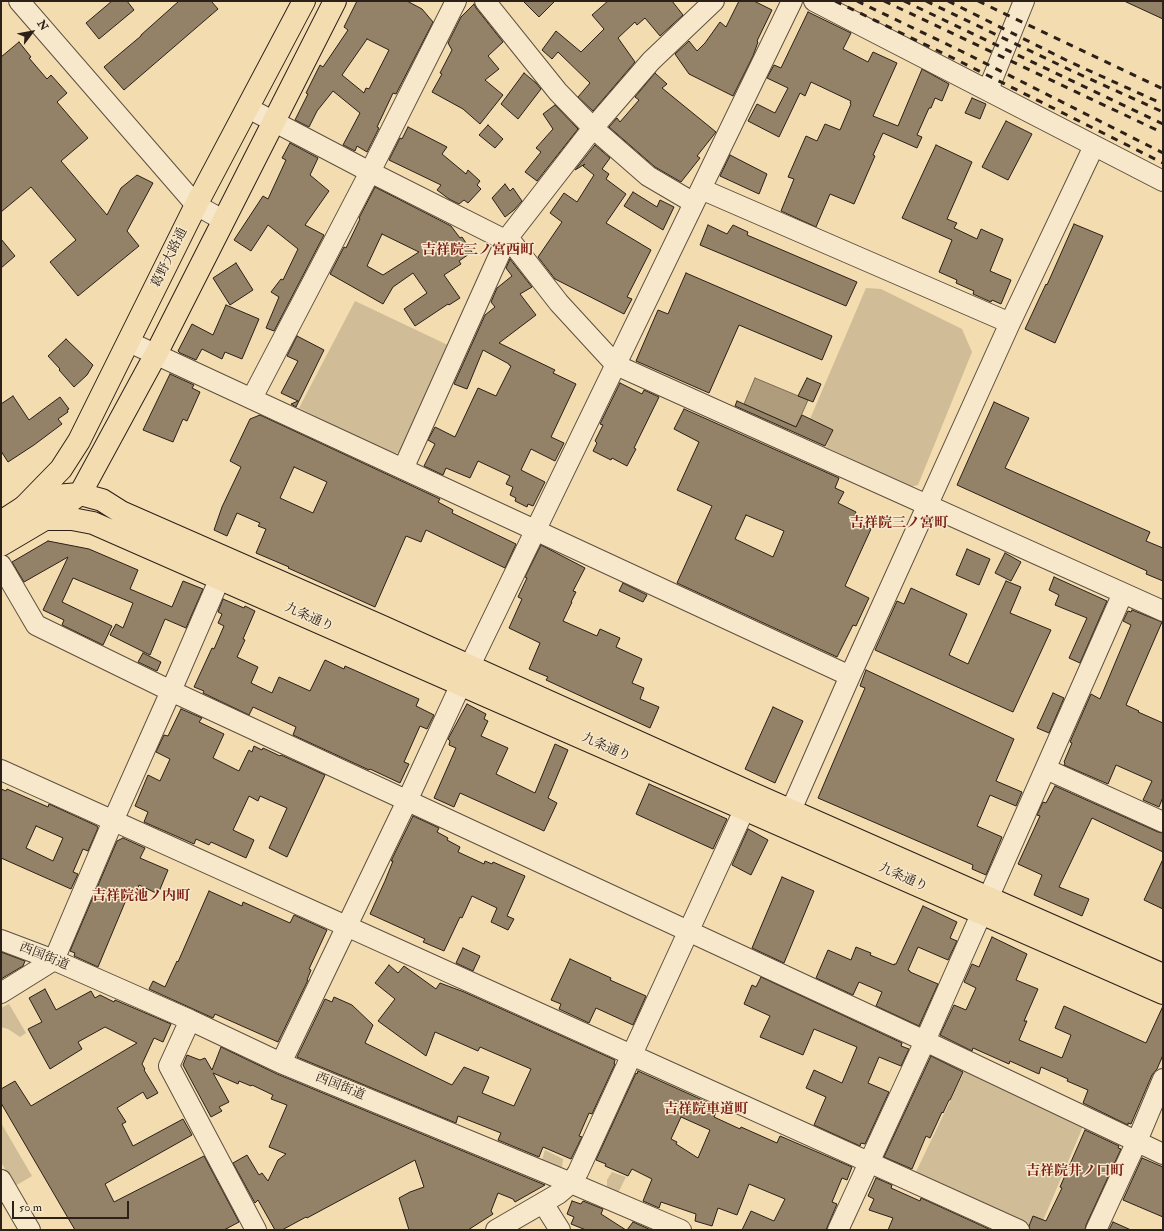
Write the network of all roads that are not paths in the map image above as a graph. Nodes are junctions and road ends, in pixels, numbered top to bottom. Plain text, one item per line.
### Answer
1 (19, 1) edge
2 (304, 1) edge
3 (335, 1) edge
4 (456, 1) edge
5 (485, 1) edge
6 (714, 1) edge
7 (792, 1) edge
8 (814, 1) edge
9 (1024, 1) edge
10 (988, 90) junction
11 (248, 108) junction
12 (274, 121) junction
13 (593, 128) junction
14 (1094, 146) junction
15 (370, 172) junction
16 (1163, 181) edge
17 (698, 196) junction
18 (196, 205) junction
19 (223, 220) junction
20 (506, 240) junction
21 (1010, 323) junction
22 (129, 342) junction
23 (156, 354) junction
24 (616, 365) junction
25 (252, 398) junction
26 (79, 441) junction
27 (403, 469) junction
28 (80, 494) junction
29 (927, 505) junction
30 (24, 507) junction
31 (45, 519) junction
32 (1, 522) edge
33 (93, 523) junction
34 (536, 530) junction
35 (1, 545) edge
36 (228, 559) junction
37 (1, 565) edge
38 (220, 579) junction
39 (1123, 593) junction
40 (1163, 611) edge
41 (465, 675) junction
42 (850, 676) junction
43 (171, 691) junction
44 (1046, 769) junction
45 (1, 770) edge
46 (407, 801) junction
47 (748, 801) junction
48 (788, 818) junction
49 (113, 821) junction
50 (1163, 822) edge
51 (985, 905) junction
52 (346, 926) junction
53 (687, 931) junction
54 (1, 940) edge
55 (54, 960) junction
56 (1163, 975) edge
57 (1, 992) edge
58 (1163, 993) edge
59 (190, 1020) junction
60 (924, 1041) junction
61 (632, 1055) junction
62 (281, 1063) junction
63 (1163, 1079) edge
64 (1136, 1141) junction
65 (1163, 1154) edge
66 (869, 1162) junction
67 (1, 1180) edge
68 (570, 1183) junction
69 (543, 1203) junction
70 (30, 1230) edge
71 (256, 1230) edge
72 (496, 1230) edge
73 (560, 1230) edge
74 (681, 1230) edge
75 (838, 1230) edge
76 (1019, 1230) edge
77 (1096, 1230) edge

1 - 18 street
2 - 11 main road, 葛野大路通
3 - 12 main road
4 - 15 street
5 - 13 street
6 - 13 street
7 - 17 street
8 - 10 street
9 - 10 street
10 - 14 street
11 - 12 street
11 - 18 main road, 葛野大路通
12 - 15 street
12 - 19 main road
13 - 17 street
13 - 20 street
14 - 16 street
14 - 21 street
15 - 20 street
15 - 25 street
17 - 21 street
17 - 24 street
18 - 19 street
18 - 22 main road, 葛野大路通
19 - 23 main road
20 - 24 street
20 - 27 street
21 - 29 street
22 - 23 street
22 - 26 main road, 葛野大路通
23 - 25 street
23 - 28 main road
24 - 29 street
24 - 34 street
25 - 27 street
26 - 28 main road
26 - 30 main road, 葛野大路通
27 - 34 street
28 - 30 main road, 葛野大路通
28 - 31 main road
28 - 33 main road
28 - 36 main road, 九条通り
29 - 39 street
29 - 42 street
30 - 32 main road, 葛野大路通
31 - 33 main road, 九条通り
31 - 35 main road
33 - 38 main road, 九条通り
34 - 41 street
34 - 42 street
36 - 38 street
36 - 41 main road, 九条通り
37 - 43 street
38 - 41 main road, 九条通り
38 - 43 street
39 - 40 street
39 - 44 street
41 - 46 street
41 - 47 main road, 九条通り
42 - 48 street
43 - 46 street
43 - 49 street
44 - 50 street
44 - 51 street
45 - 49 street
46 - 52 street
46 - 53 street
47 - 48 main road, 九条通り
47 - 53 street
48 - 51 main road, 九条通り
49 - 52 street
49 - 55 street
51 - 56 main road, 九条通り
51 - 58 main road, 九条通り
51 - 60 street
52 - 61 street
52 - 62 street
53 - 60 street
53 - 61 street
54 - 55 street, 西国街道
55 - 57 street
55 - 59 street, 西国街道
59 - 62 street, 西国街道
59 - 71 street
60 - 64 street
60 - 66 street
61 - 66 street
61 - 68 street
62 - 68 street, 西国街道
63 - 64 street
64 - 65 street
64 - 77 street
66 - 75 street
66 - 76 street
67 - 70 street
68 - 69 street
68 - 74 street, 西国街道
69 - 72 street
69 - 73 street

